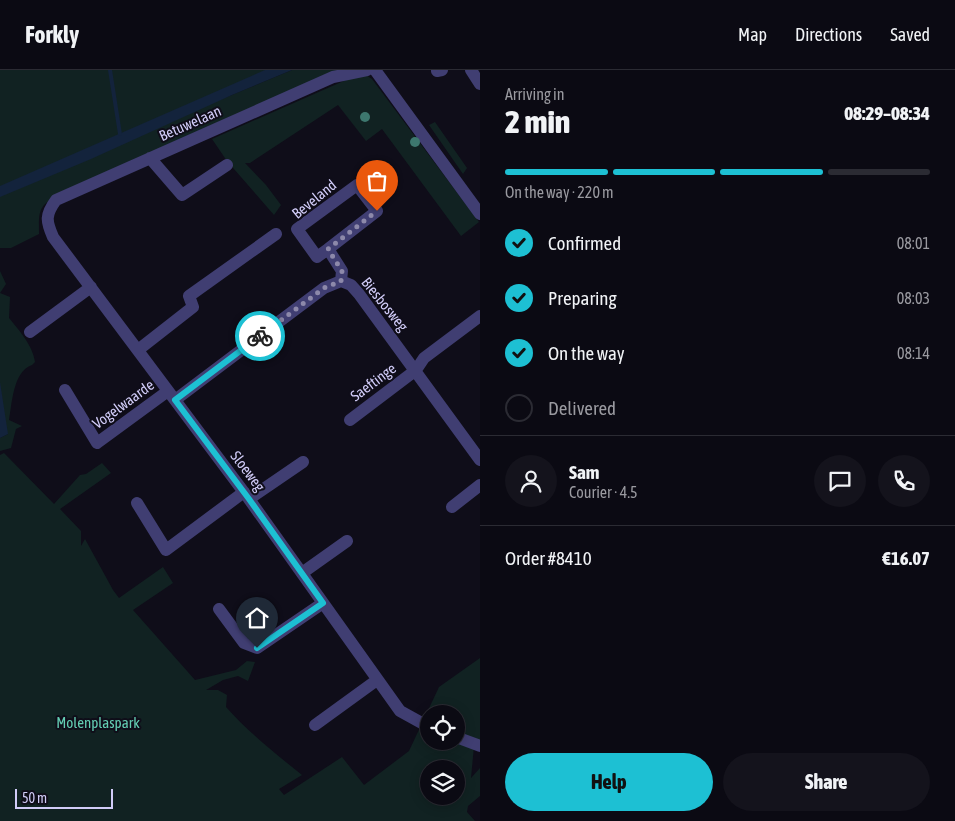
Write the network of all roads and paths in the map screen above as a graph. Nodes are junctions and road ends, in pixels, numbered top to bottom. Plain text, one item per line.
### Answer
1 (367, 70) edge
2 (375, 70) edge
3 (471, 70) edge
4 (479, 81) edge
5 (150, 158) junction
6 (226, 165) dead end
7 (480, 214) edge
8 (48, 226) joint
9 (276, 234) dead end
10 (328, 249) junction
11 (341, 281) junction
12 (91, 287) junction
13 (480, 316) edge
14 (30, 332) dead end
15 (138, 350) junction
16 (416, 370) junction
17 (65, 390) dead end
18 (172, 396) junction
19 (350, 420) dead end
20 (480, 460) edge
21 (303, 462) dead end
22 (480, 485) edge
23 (246, 496) junction
24 (137, 504) dead end
25 (452, 507) dead end
26 (346, 541) dead end
27 (302, 573) junction
28 (323, 603) junction
29 (219, 609) dead end
30 (377, 680) junction
31 (420, 722) edge
32 (315, 725) dead end
33 (465, 740) edge
34 (480, 746) edge

1 - 5 street, Betuwelaan
2 - 7 street
3 - 4 street
5 - 6 street
5 - 8 street, Betuwelaan
8 - 12 street, Sloeweg
9 - 15 street
10 - 10 street, Beveland
10 - 11 street
11 - 16 street, Biesbosweg
11 - 18 street, Biesbosweg
12 - 14 street
12 - 15 street, Sloeweg
13 - 16 street
15 - 18 street, Sloeweg
16 - 19 street, Saeftinge
16 - 20 street, Biesbosweg
17 - 18 street, Vogelwaarde
18 - 23 street, Sloeweg
21 - 23 street
22 - 25 street
23 - 24 street
23 - 27 street, Sloeweg
26 - 27 street
27 - 28 street, Sloeweg
28 - 29 street
28 - 30 street, Sloeweg
30 - 31 street, Sloeweg
30 - 32 street
33 - 34 street

